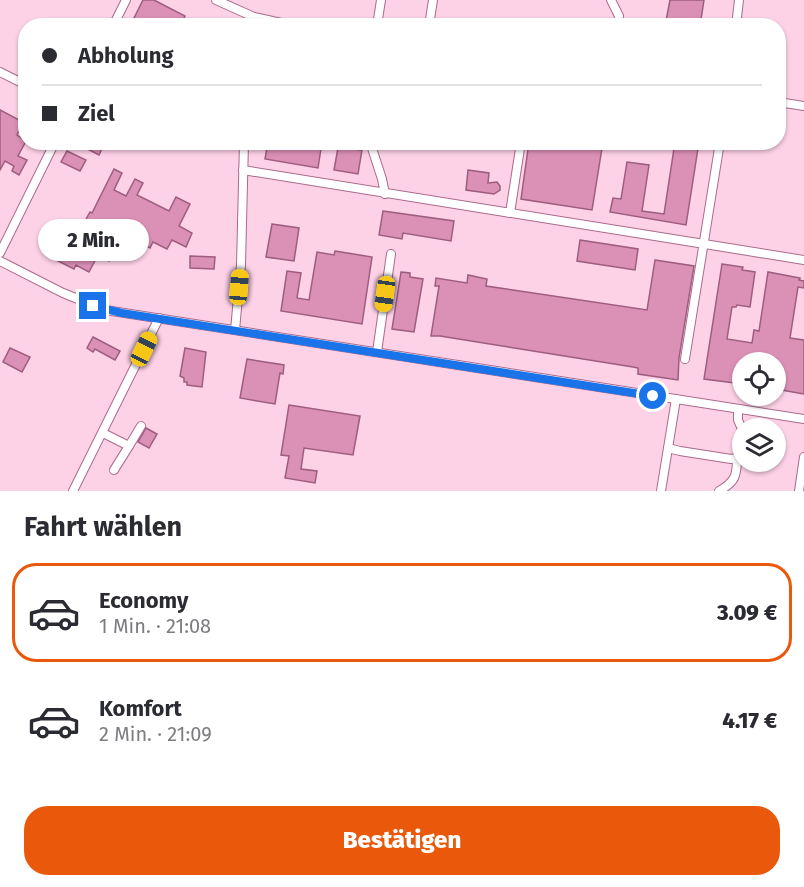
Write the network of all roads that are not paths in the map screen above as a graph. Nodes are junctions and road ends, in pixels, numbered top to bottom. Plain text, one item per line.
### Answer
1 (126, 0) edge
2 (216, 0) edge
3 (381, 0) edge
4 (433, 0) edge
5 (611, 0) edge
6 (740, 0) edge
7 (117, 18) edge
8 (248, 18) edge
9 (378, 18) edge
10 (430, 18) edge
11 (619, 18) edge
12 (737, 18) edge
13 (0, 72) edge
14 (18, 81) edge
15 (786, 103) edge
16 (804, 106) edge
17 (51, 150) edge
18 (244, 150) edge
19 (373, 150) edge
20 (520, 150) edge
21 (719, 150) edge
22 (243, 170) junction
23 (385, 194) junction
24 (510, 213) junction
25 (703, 245) junction
26 (0, 253) edge
27 (391, 254) dead end
28 (804, 260) edge
29 (0, 261) edge
30 (159, 318) junction
31 (235, 330) junction
32 (377, 352) junction
33 (685, 359) dead end
34 (676, 399) junction
35 (738, 409) junction
36 (738, 418) edge
37 (804, 419) edge
38 (141, 426) dead end
39 (102, 433) junction
40 (129, 446) junction
41 (668, 448) junction
42 (804, 457) edge
43 (732, 458) edge
44 (114, 470) dead end
45 (737, 472) edge
46 (73, 491) edge
47 (661, 491) edge
48 (719, 491) edge
49 (798, 491) edge

1 - 7 lane
2 - 8 lane
3 - 9 lane
4 - 10 lane
5 - 11 lane
6 - 12 lane
13 - 14 lane
15 - 16 lane
17 - 26 lane
18 - 22 lane
19 - 23 lane
20 - 24 lane
21 - 25 lane
22 - 23 lane
22 - 31 lane
23 - 24 lane
24 - 25 lane
25 - 28 lane
25 - 33 lane
27 - 32 lane
29 - 30 lane
30 - 31 lane
30 - 39 lane
31 - 32 lane
32 - 34 lane
34 - 35 lane
34 - 41 lane
35 - 36 lane
35 - 37 lane
38 - 40 lane
39 - 40 lane
39 - 46 lane
40 - 44 lane
41 - 43 lane
41 - 47 lane
42 - 49 lane
45 - 48 lane

